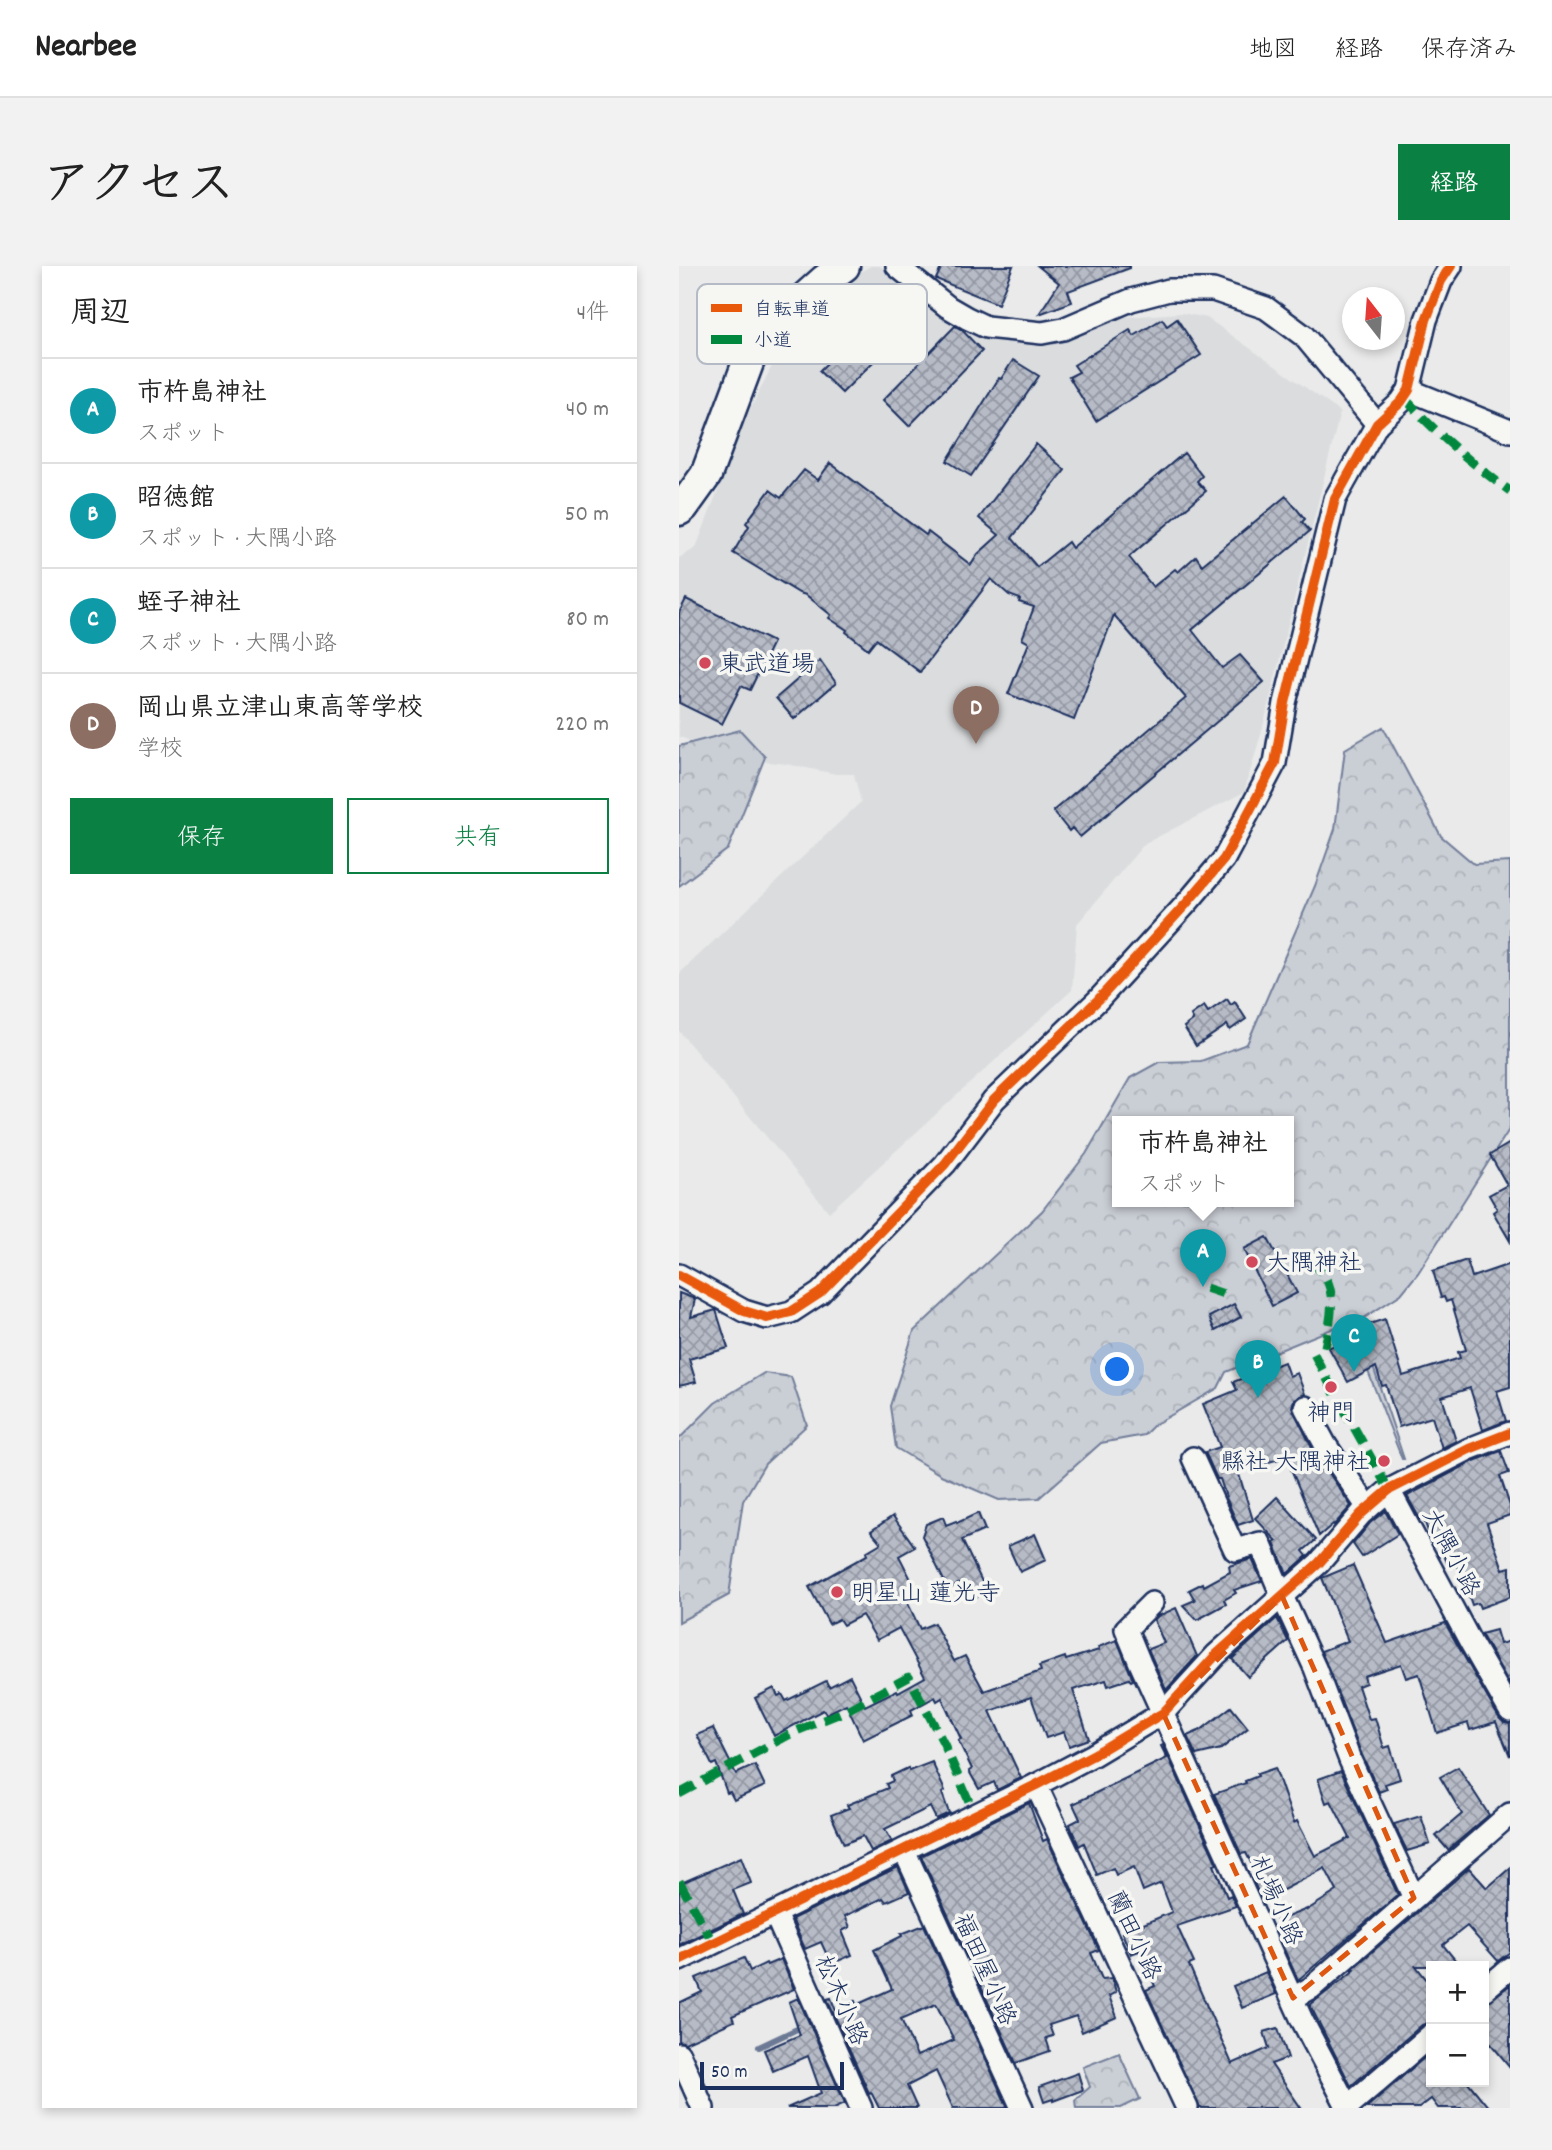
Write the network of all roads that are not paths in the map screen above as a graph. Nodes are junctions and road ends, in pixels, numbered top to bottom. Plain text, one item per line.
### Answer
1 (844, 266) edge
2 (897, 266) edge
3 (1451, 266) edge
4 (820, 284) edge
5 (919, 284) edge
6 (927, 290) edge
7 (748, 364) edge
8 (1409, 390) junction
9 (1377, 424) junction
10 (1510, 431) edge
11 (679, 510) edge
12 (679, 1275) edge
13 (1305, 1407) dead end
14 (1510, 1433) edge
15 (1193, 1458) dead end
16 (1389, 1490) junction
17 (1368, 1508) junction
18 (1282, 1596) junction
19 (1152, 1603) dead end
20 (1510, 1711) edge
21 (1163, 1713) junction
22 (1036, 1785) junction
23 (1510, 1814) edge
24 (904, 1850) junction
25 (1414, 1898) junction
26 (775, 1914) junction
27 (679, 1960) edge
28 (1510, 1968) edge
29 (1489, 1986) edge
30 (1293, 1998) junction
31 (1426, 2039) edge
32 (679, 2054) edge
33 (703, 2108) edge
34 (861, 2108) edge
35 (1022, 2108) edge
36 (1187, 2108) edge
37 (1347, 2108) edge

1 - 4 street
2 - 5 street
3 - 8 street
6 - 9 street
7 - 11 street
8 - 9 street
8 - 10 street
9 - 12 street
13 - 17 street
14 - 16 street
15 - 18 street
16 - 17 street
16 - 20 street, 大隅小路
17 - 18 street
18 - 21 street
18 - 25 street
19 - 21 street, 札場小路
21 - 22 street
21 - 30 street, 札場小路
22 - 24 street
22 - 36 street, 蘭田小路
23 - 25 street
24 - 26 street
24 - 35 street, 福田屋小路
25 - 30 street
26 - 27 street
26 - 34 street, 松木小路
28 - 29 street
30 - 37 street, 札場小路
31 - 37 street
32 - 33 street

